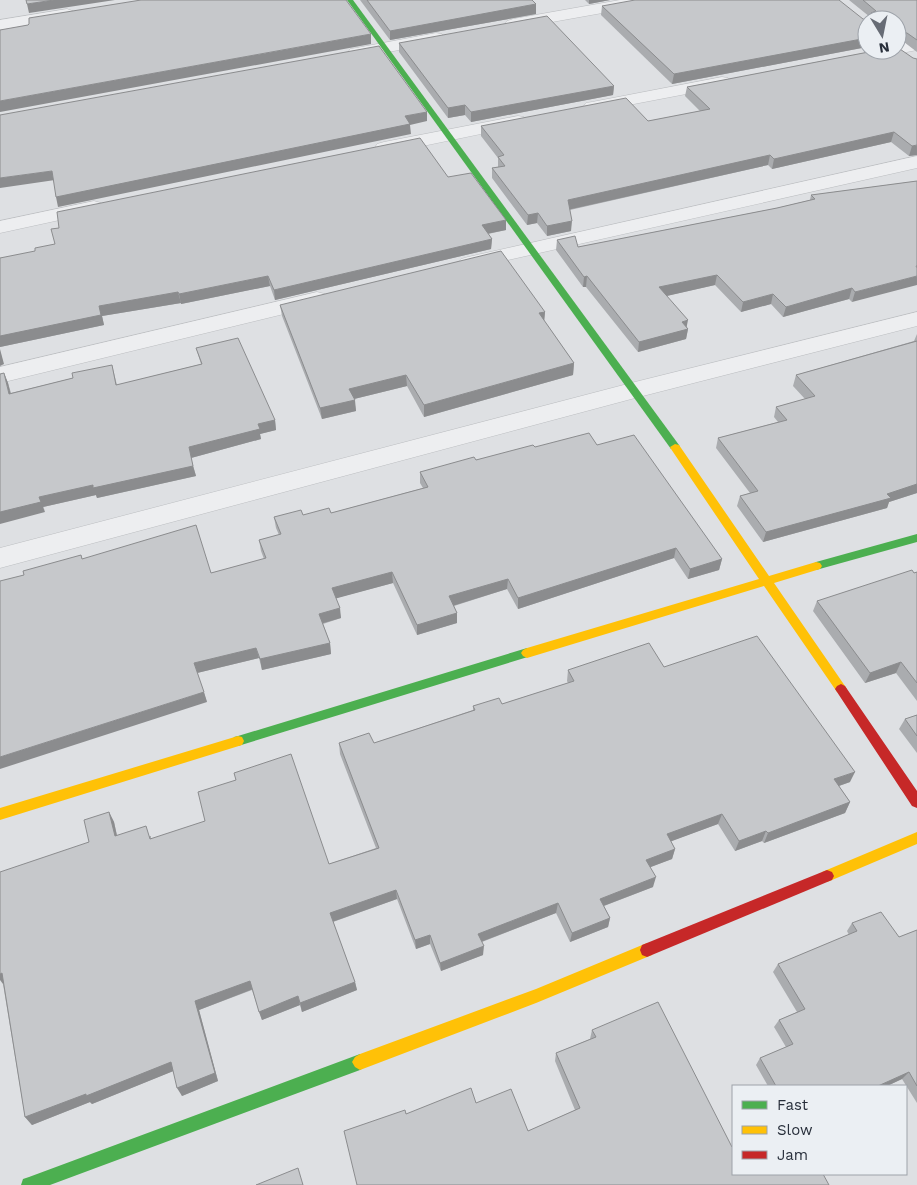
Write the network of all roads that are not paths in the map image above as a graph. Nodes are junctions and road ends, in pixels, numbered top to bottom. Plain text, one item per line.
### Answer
1 (350, 0) edge
2 (647, 0) edge
3 (79, 12) edge
4 (0, 25) edge
5 (492, 28) edge
6 (454, 35) edge
7 (386, 47) junction
8 (338, 56) edge
9 (737, 79) edge
10 (573, 110) edge
11 (535, 118) edge
12 (448, 134) junction
13 (370, 150) edge
14 (917, 162) edge
15 (107, 205) edge
16 (0, 227) edge
17 (530, 248) junction
18 (453, 267) edge
19 (337, 294) edge
20 (917, 319) edge
21 (0, 375) edge
22 (635, 390) junction
23 (917, 538) edge
24 (0, 558) edge
25 (767, 579) junction
26 (917, 802) edge
27 (0, 814) edge
28 (917, 838) edge
29 (29, 1185) edge

1 - 7 street
2 - 5 street
3 - 4 street
6 - 7 street
7 - 8 street
7 - 12 street
9 - 10 street
11 - 12 street
12 - 13 street
12 - 17 street
14 - 17 street
15 - 16 street
17 - 18 street
17 - 22 street
19 - 21 street
20 - 22 street
22 - 24 street
22 - 25 street
23 - 25 street
25 - 26 street
25 - 27 street
28 - 29 street

